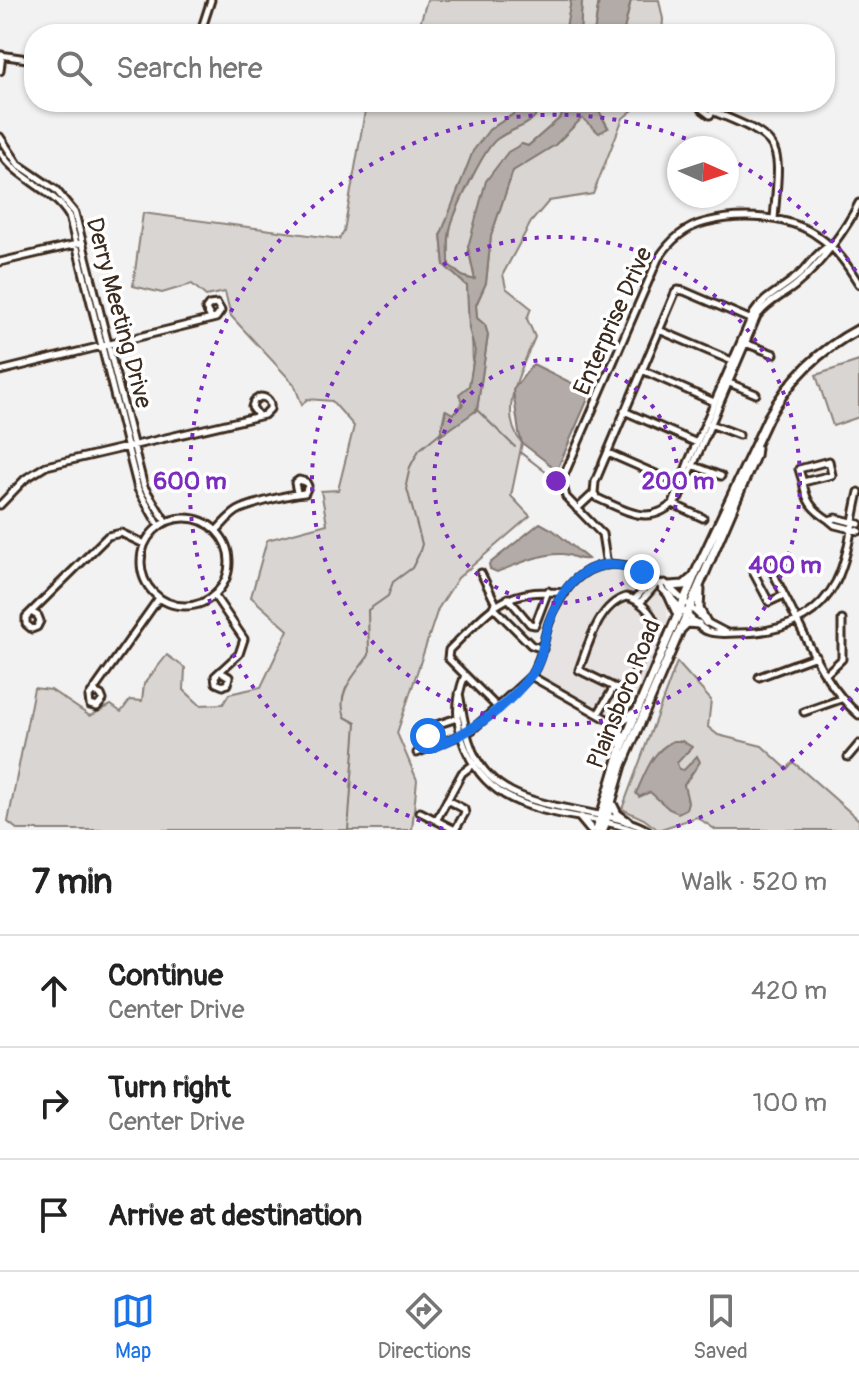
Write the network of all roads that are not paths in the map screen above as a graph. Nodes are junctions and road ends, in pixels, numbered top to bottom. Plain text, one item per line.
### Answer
1 (211, 0) edge
2 (203, 24) edge
3 (1, 55) edge
4 (24, 58) edge
5 (0, 71) edge
6 (703, 112) edge
7 (714, 112) joint
8 (0, 137) edge
9 (0, 152) edge
10 (859, 203) edge
11 (774, 219) junction
12 (81, 243) junction
13 (830, 245) junction
14 (0, 262) edge
15 (859, 284) edge
16 (211, 318) dead end
17 (752, 320) junction
18 (859, 329) edge
19 (659, 330) junction
20 (743, 342) junction
21 (106, 345) junction
22 (774, 354) dead end
23 (734, 362) junction
24 (642, 370) junction
25 (0, 371) edge
26 (726, 382) junction
27 (756, 394) dead end
28 (716, 403) junction
29 (624, 411) junction
30 (257, 414) dead end
31 (708, 423) junction
32 (739, 435) dead end
33 (699, 444) junction
34 (131, 446) junction
35 (607, 452) junction
36 (690, 464) junction
37 (721, 476) dead end
38 (803, 482) junction
39 (682, 485) junction
40 (297, 492) dead end
41 (859, 492) edge
42 (594, 493) junction
43 (673, 504) junction
44 (0, 505) edge
45 (577, 509) junction
46 (703, 518) dead end
47 (829, 520) junction
48 (166, 522) junction
49 (851, 522) junction
50 (859, 524) edge
51 (159, 526) junction
52 (850, 529) junction
53 (216, 531) junction
54 (859, 531) edge
55 (144, 544) junction
56 (607, 565) junction
57 (700, 572) junction
58 (481, 573) dead end
59 (662, 585) junction
60 (548, 591) junction
61 (565, 593) junction
62 (214, 595) junction
63 (784, 595) junction
64 (159, 598) junction
65 (508, 598) junction
66 (637, 601) junction
67 (495, 605) junction
68 (684, 608) junction
69 (33, 613) dead end
70 (842, 620) dead end
71 (799, 622) junction
72 (702, 623) junction
73 (677, 634) junction
74 (543, 649) junction
75 (816, 656) junction
76 (221, 672) dead end
77 (465, 675) junction
78 (825, 675) junction
79 (531, 676) junction
80 (759, 677) dead end
81 (614, 687) junction
82 (94, 692) dead end
83 (459, 692) junction
84 (841, 699) junction
85 (640, 704) junction
86 (498, 708) junction
87 (804, 712) dead end
88 (598, 714) junction
89 (859, 715) edge
90 (457, 718) junction
91 (612, 722) junction
92 (464, 734) junction
93 (859, 744) edge
94 (433, 747) junction
95 (621, 749) junction
96 (417, 753) dead end
97 (848, 757) dead end
98 (476, 763) junction
99 (447, 800) junction
100 (610, 800) junction
101 (420, 812) dead end
102 (581, 818) joint
103 (437, 819) junction
104 (627, 821) junction
105 (600, 824) edge
106 (634, 830) edge
107 (647, 830) edge

1 - 2 street
3 - 4 street
3 - 5 street
6 - 7 street
7 - 11 street
8 - 12 street, Derry Meeting Drive
9 - 12 street, Derry Meeting Drive
10 - 13 street
11 - 13 street, Enterprise Drive
11 - 45 street, Enterprise Drive
12 - 14 street
12 - 21 street, Derry Meeting Drive
13 - 15 street
13 - 17 street
16 - 21 street
17 - 19 street
17 - 20 street
18 - 57 street, Plainsboro Road
19 - 23 street
19 - 24 street
20 - 22 street
20 - 23 street
21 - 25 street
21 - 34 street, Derry Meeting Drive
23 - 26 street
24 - 28 street
24 - 29 street
26 - 27 street
26 - 28 street
28 - 31 street
29 - 33 street
29 - 35 street
30 - 34 street
31 - 32 street
31 - 33 street
33 - 36 street
34 - 44 street
34 - 48 street, Derry Meeting Drive
34 - 51 street, Derry Meeting Drive
35 - 39 street
35 - 42 street
36 - 37 street
36 - 39 street
38 - 38 street
38 - 47 street
39 - 43 street
40 - 53 street
41 - 49 street
42 - 43 street
42 - 45 street
43 - 46 street
45 - 56 street, Enterprise Drive
47 - 49 street
47 - 52 street
48 - 51 street
48 - 53 street
49 - 50 street
49 - 52 street
51 - 55 street
52 - 54 street
52 - 71 street
53 - 62 street
55 - 64 street
55 - 69 street
56 - 59 street
56 - 61 street
57 - 59 street
57 - 68 street, Plainsboro Road
57 - 72 street
58 - 67 street
59 - 66 street
59 - 68 street
59 - 68 street
60 - 61 street
60 - 65 street
60 - 65 street
61 - 74 street
62 - 64 street
62 - 76 street
63 - 63 street
63 - 71 street
64 - 82 street
65 - 67 street
66 - 81 street
66 - 81 street
67 - 74 street
67 - 77 street
68 - 72 street
68 - 73 street, Plainsboro Road
68 - 85 street, Plainsboro Road
70 - 78 street
71 - 72 street
71 - 75 street
72 - 73 street
73 - 100 street, Plainsboro Road
74 - 79 street
75 - 78 street
75 - 80 street
77 - 83 street
77 - 86 street
78 - 84 street
79 - 86 street
79 - 88 street
81 - 88 street
83 - 90 street
83 - 92 street
84 - 87 street
84 - 89 street
85 - 91 street
85 - 95 street, Plainsboro Road
86 - 92 street
88 - 91 street
90 - 92 street
90 - 94 street
91 - 95 street
92 - 94 street
92 - 98 street
93 - 97 street
94 - 96 street
95 - 105 street, Plainsboro Road
98 - 99 street
98 - 102 street
98 - 105 street
99 - 103 street
99 - 103 street
100 - 104 street
100 - 105 street, Plainsboro Road
101 - 103 street
102 - 105 street
104 - 105 street
104 - 107 street
105 - 106 street

